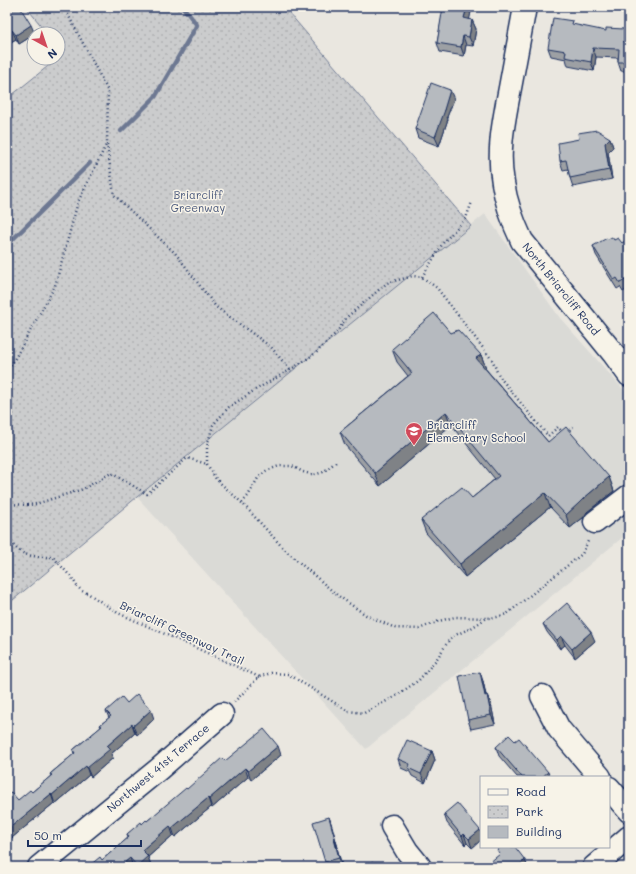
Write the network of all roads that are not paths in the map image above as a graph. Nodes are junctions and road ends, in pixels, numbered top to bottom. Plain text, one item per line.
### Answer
1 (525, 7) edge
2 (629, 375) edge
3 (629, 496) edge
4 (592, 529) road end
5 (542, 696) dead end
6 (226, 711) road end
7 (599, 776) edge
8 (610, 789) edge
9 (629, 811) edge
10 (392, 826) dead end
11 (629, 837) edge
12 (39, 867) edge
13 (420, 867) edge
14 (594, 867) edge

1 - 2 street, North Briarcliff Road
3 - 4 street
5 - 7 street
6 - 12 street, Northwest 41st Terrace
8 - 9 street
10 - 13 street
11 - 14 street

